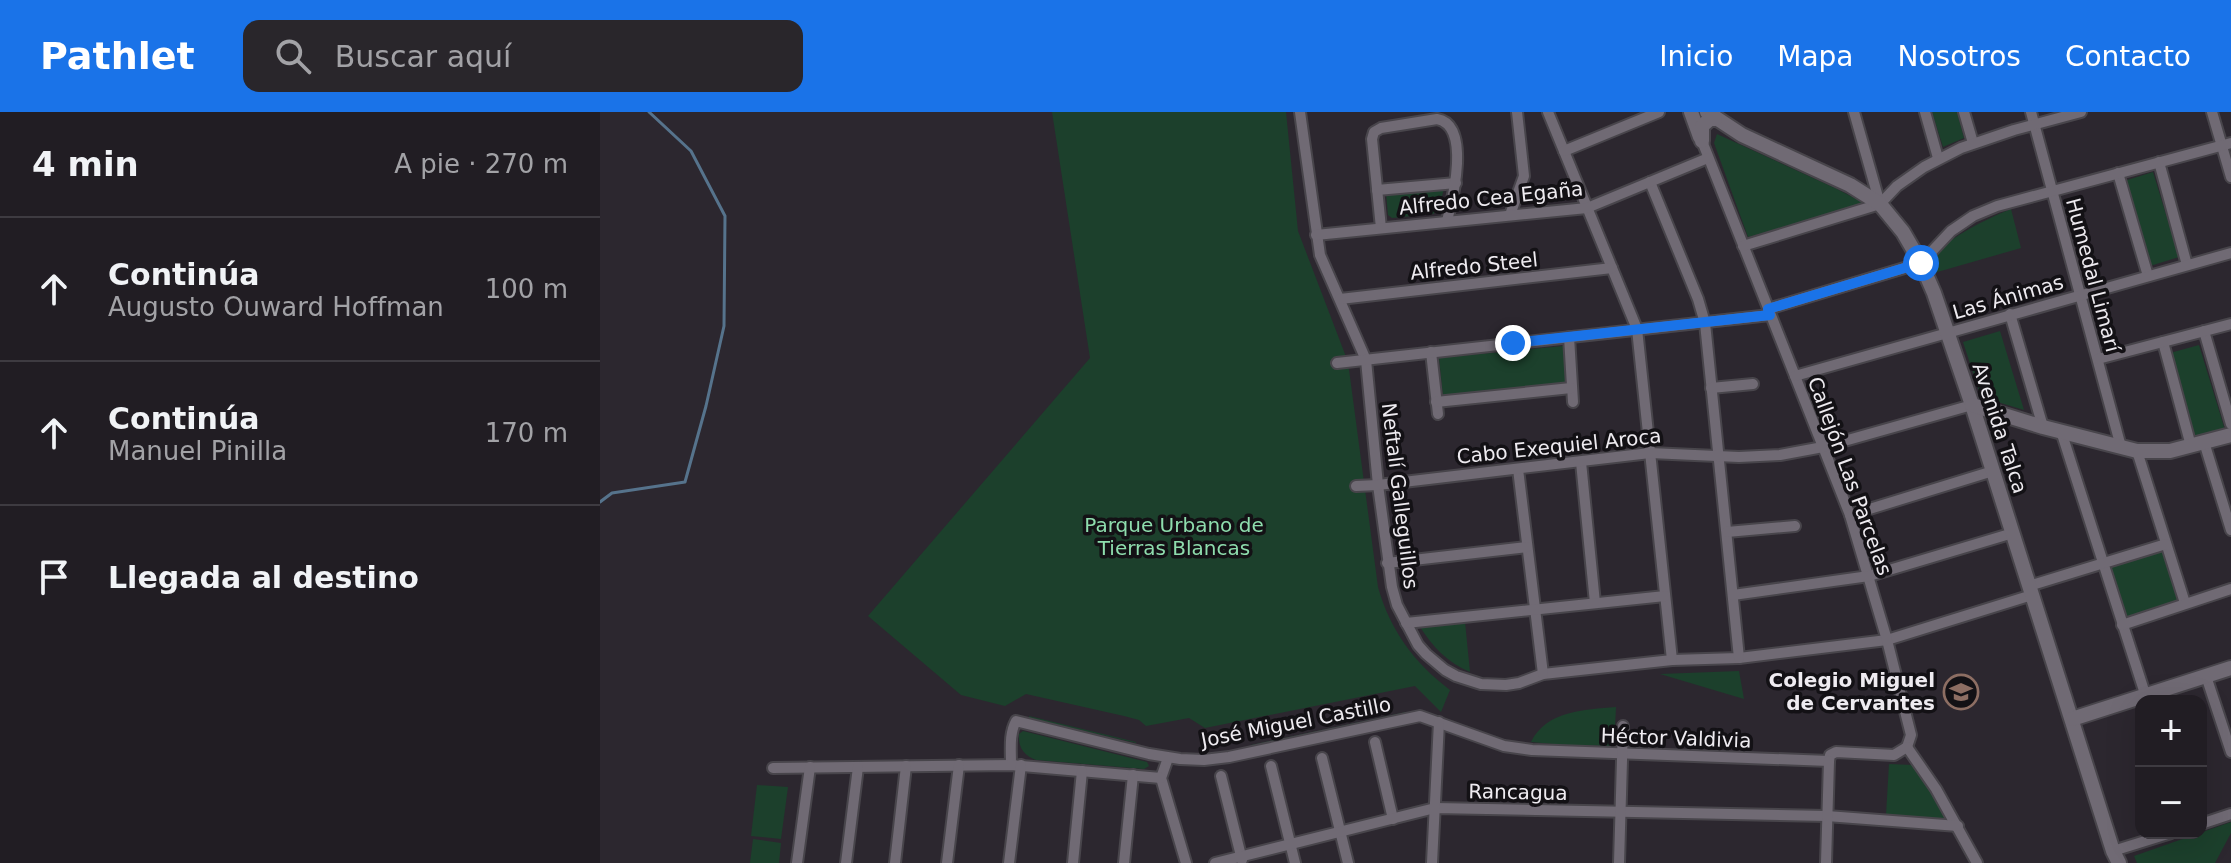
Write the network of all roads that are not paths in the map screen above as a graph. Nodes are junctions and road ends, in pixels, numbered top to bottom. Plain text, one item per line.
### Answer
1 (1300, 112) edge
2 (1517, 112) edge
3 (1548, 112) edge
4 (1659, 112) edge
5 (1691, 112) edge
6 (1854, 112) edge
7 (1925, 112) edge
8 (1964, 112) edge
9 (2031, 112) edge
10 (2081, 112) edge
11 (2212, 112) edge
12 (1710, 114) edge
13 (2034, 125) junction
14 (1702, 141) junction
15 (1973, 143) junction
16 (2226, 144) edge
17 (1564, 151) junction
18 (1708, 158) junction
19 (1938, 158) junction
20 (2159, 162) junction
21 (2118, 173) junction
22 (2231, 177) edge
23 (1650, 182) junction
24 (1456, 183) junction
25 (1377, 190) junction
26 (2052, 190) junction
27 (1880, 204) junction
28 (1587, 208) junction
29 (1510, 215) junction
30 (1447, 221) junction
31 (1381, 228) junction
32 (1316, 235) junction
33 (1743, 246) junction
34 (2231, 253) edge
35 (1921, 263) junction
36 (2187, 265) junction
37 (1612, 268) junction
38 (2148, 276) junction
39 (2080, 294) junction
40 (1340, 299) junction
41 (1769, 312) junction
42 (2010, 314) junction
43 (1705, 323) junction
44 (2231, 324) edge
45 (1637, 329) junction
46 (2204, 331) junction
47 (1948, 333) junction
48 (1569, 337) junction
49 (2163, 342) junction
50 (1431, 352) junction
51 (2098, 359) junction
52 (1366, 360) junction
53 (1337, 363) dead end
54 (1795, 376) junction
55 (1753, 384) dead end
56 (1571, 388) junction
57 (1711, 388) junction
58 (1436, 402) junction
59 (1573, 402) dead end
60 (1972, 405) junction
61 (1438, 414) dead end
62 (2231, 424) edge
63 (2043, 427) junction
64 (2061, 431) junction
65 (2231, 435) edge
66 (2198, 444) junction
67 (1823, 447) junction
68 (2121, 447) junction
69 (2137, 451) junction
70 (1650, 453) junction
71 (1720, 457) junction
72 (1581, 462) junction
73 (1518, 469) junction
74 (1993, 471) junction
75 (1378, 485) junction
76 (1356, 486) dead end
77 (1850, 515) junction
78 (1795, 526) dead end
79 (2231, 530) edge
80 (1727, 532) junction
81 (2013, 533) junction
82 (2166, 544) junction
83 (1527, 547) junction
84 (1387, 563) junction
85 (2103, 563) junction
86 (1869, 576) junction
87 (2231, 589) edge
88 (2031, 591) junction
89 (1733, 595) junction
90 (1665, 596) junction
91 (1595, 603) junction
92 (2185, 603) junction
93 (1535, 610) junction
94 (1406, 623) junction
95 (2122, 625) junction
96 (1887, 640) junction
97 (1739, 658) junction
98 (1672, 660) junction
99 (2231, 668) edge
100 (1543, 674) junction
101 (2206, 676) junction
102 (2145, 695) edge
103 (2154, 695) edge
104 (2135, 701) edge
105 (2072, 719) junction
106 (1439, 722) junction
107 (1623, 726) dead end
108 (1375, 742) dead end
109 (1907, 747) junction
110 (2231, 752) edge
111 (1622, 753) junction
112 (1168, 758) junction
113 (1322, 758) dead end
114 (1829, 761) junction
115 (959, 765) junction
116 (1016, 765) junction
117 (906, 766) junction
118 (1271, 766) dead end
119 (810, 767) junction
120 (858, 767) junction
121 (773, 768) dead end
122 (1082, 771) junction
123 (1133, 775) junction
124 (1221, 776) dead end
125 (1161, 778) junction
126 (1435, 808) junction
127 (1621, 812) junction
128 (2231, 814) edge
129 (1827, 816) junction
130 (1393, 819) junction
131 (2207, 822) edge
132 (1958, 826) junction
133 (1341, 832) junction
134 (2157, 839) edge
135 (1291, 844) junction
136 (2116, 857) edge
137 (1183, 860) edge
138 (1242, 860) edge
139 (797, 863) edge
140 (846, 863) edge
141 (895, 863) edge
142 (947, 863) edge
143 (1009, 863) edge
144 (1073, 863) edge
145 (1124, 863) edge
146 (1215, 863) edge
147 (1295, 863) edge
148 (1348, 863) edge
149 (1432, 863) edge
150 (1619, 863) edge
151 (1826, 863) edge
152 (1977, 863) edge

1 - 32 street, Neftalí Galleguillos
2 - 29 street
3 - 17 street
4 - 17 street
5 - 14 main road
6 - 27 street
7 - 19 street
8 - 15 street
9 - 13 street, Humedal Limarí
10 - 13 street
11 - 16 street
12 - 14 main road
12 - 27 main road, Avenida Talca
13 - 15 street
13 - 26 street, Humedal Limarí
14 - 18 street, Callejón Las Parcelas
15 - 19 street
16 - 20 street
16 - 22 street
17 - 28 street
18 - 23 street, Alfredo Cea Egaña
18 - 33 street, Callejón Las Parcelas
19 - 27 street
20 - 21 street
20 - 36 street
21 - 26 street
21 - 38 street
23 - 28 street, Alfredo Cea Egaña
23 - 43 street
24 - 25 street
24 - 25 street
24 - 30 street
25 - 31 street
26 - 35 street
26 - 39 street, Humedal Limarí
27 - 33 street
27 - 35 main road, Avenida Talca
28 - 29 street, Alfredo Cea Egaña
28 - 37 street
29 - 30 street, Alfredo Cea Egaña
30 - 31 street, Alfredo Cea Egaña
31 - 32 street, Alfredo Cea Egaña
32 - 40 street, Neftalí Galleguillos
33 - 41 street, Callejón Las Parcelas
34 - 36 street, Las Ánimas
35 - 41 street
35 - 47 main road, Avenida Talca
36 - 38 street, Las Ánimas
37 - 40 street, Alfredo Steel
37 - 45 street
38 - 39 street, Las Ánimas
39 - 42 street, Las Ánimas
39 - 51 street, Humedal Limarí
40 - 52 street, Neftalí Galleguillos
41 - 43 street
41 - 54 street, Callejón Las Parcelas
42 - 47 street, Las Ánimas
42 - 63 street
43 - 45 street
43 - 57 street
44 - 46 street
45 - 48 street
45 - 70 street
46 - 49 street
46 - 62 street
47 - 54 street, Las Ánimas
47 - 60 main road, Avenida Talca
48 - 50 street
48 - 56 street
49 - 51 street
49 - 66 street
50 - 52 street
50 - 58 street
51 - 68 street, Humedal Limarí
52 - 53 street
52 - 75 street, Neftalí Galleguillos
54 - 67 street, Callejón Las Parcelas
55 - 57 street
56 - 58 street
56 - 59 street
57 - 71 street
58 - 61 street
60 - 63 main road
60 - 67 street, Cabo Exequiel Aroca
60 - 74 main road, Avenida Talca
63 - 64 main road
64 - 68 main road
64 - 85 street
65 - 66 main road
66 - 69 main road
66 - 79 street
67 - 71 street, Cabo Exequiel Aroca
67 - 77 street, Callejón Las Parcelas
68 - 69 main road
69 - 82 street
70 - 71 street, Cabo Exequiel Aroca
70 - 72 street, Cabo Exequiel Aroca
70 - 90 street
71 - 80 street
72 - 73 street, Cabo Exequiel Aroca
72 - 91 street
73 - 75 street, Cabo Exequiel Aroca
73 - 83 street
74 - 77 street
74 - 81 main road, Avenida Talca
75 - 76 street, Cabo Exequiel Aroca
75 - 84 street, Neftalí Galleguillos
77 - 86 street, Callejón Las Parcelas
78 - 80 street
80 - 89 street
81 - 86 street
81 - 88 main road, Avenida Talca
82 - 85 street, Neftalí Galleguillos
82 - 92 street
83 - 84 street
83 - 93 street
84 - 94 street, Neftalí Galleguillos
85 - 88 street, Neftalí Galleguillos
85 - 95 street
86 - 89 street
86 - 96 street, Callejón Las Parcelas
87 - 92 street
88 - 96 street, Neftalí Galleguillos
88 - 105 main road, Avenida Talca
89 - 97 street
90 - 91 street
90 - 98 street
91 - 93 street
92 - 95 street
93 - 94 street
93 - 100 street
94 - 100 street, Neftalí Galleguillos
95 - 102 street
96 - 97 street, Neftalí Galleguillos
96 - 109 street, Callejón Las Parcelas
97 - 98 street, Neftalí Galleguillos
98 - 100 street, Neftalí Galleguillos
99 - 101 main road
101 - 103 main road
101 - 110 street
104 - 105 main road
105 - 136 main road, Avenida Talca
106 - 111 street, Héctor Valdivia
106 - 112 street, José Miguel Castillo
106 - 126 street
107 - 111 street
108 - 130 street
109 - 114 street, Héctor Valdivia
109 - 132 street
111 - 114 street, Héctor Valdivia
111 - 127 street
112 - 116 street, José Miguel Castillo
112 - 125 street
113 - 133 street
114 - 129 street
115 - 116 street
115 - 117 street
115 - 142 street
116 - 122 street
116 - 143 street
117 - 120 street
117 - 141 street
118 - 135 street
119 - 120 street
119 - 121 street
119 - 139 street
120 - 140 street
122 - 123 street
122 - 144 street
123 - 125 street
123 - 145 street
124 - 138 street
125 - 137 street
126 - 127 street, Rancagua
126 - 130 street, Rancagua
126 - 149 street
127 - 129 street, Rancagua
127 - 150 street
128 - 131 street
129 - 132 street, Rancagua
129 - 151 street
130 - 133 street, Rancagua
132 - 152 street
133 - 135 street, Rancagua
133 - 148 street
134 - 136 street
135 - 138 street, Rancagua
135 - 147 street
138 - 146 street, Rancagua

